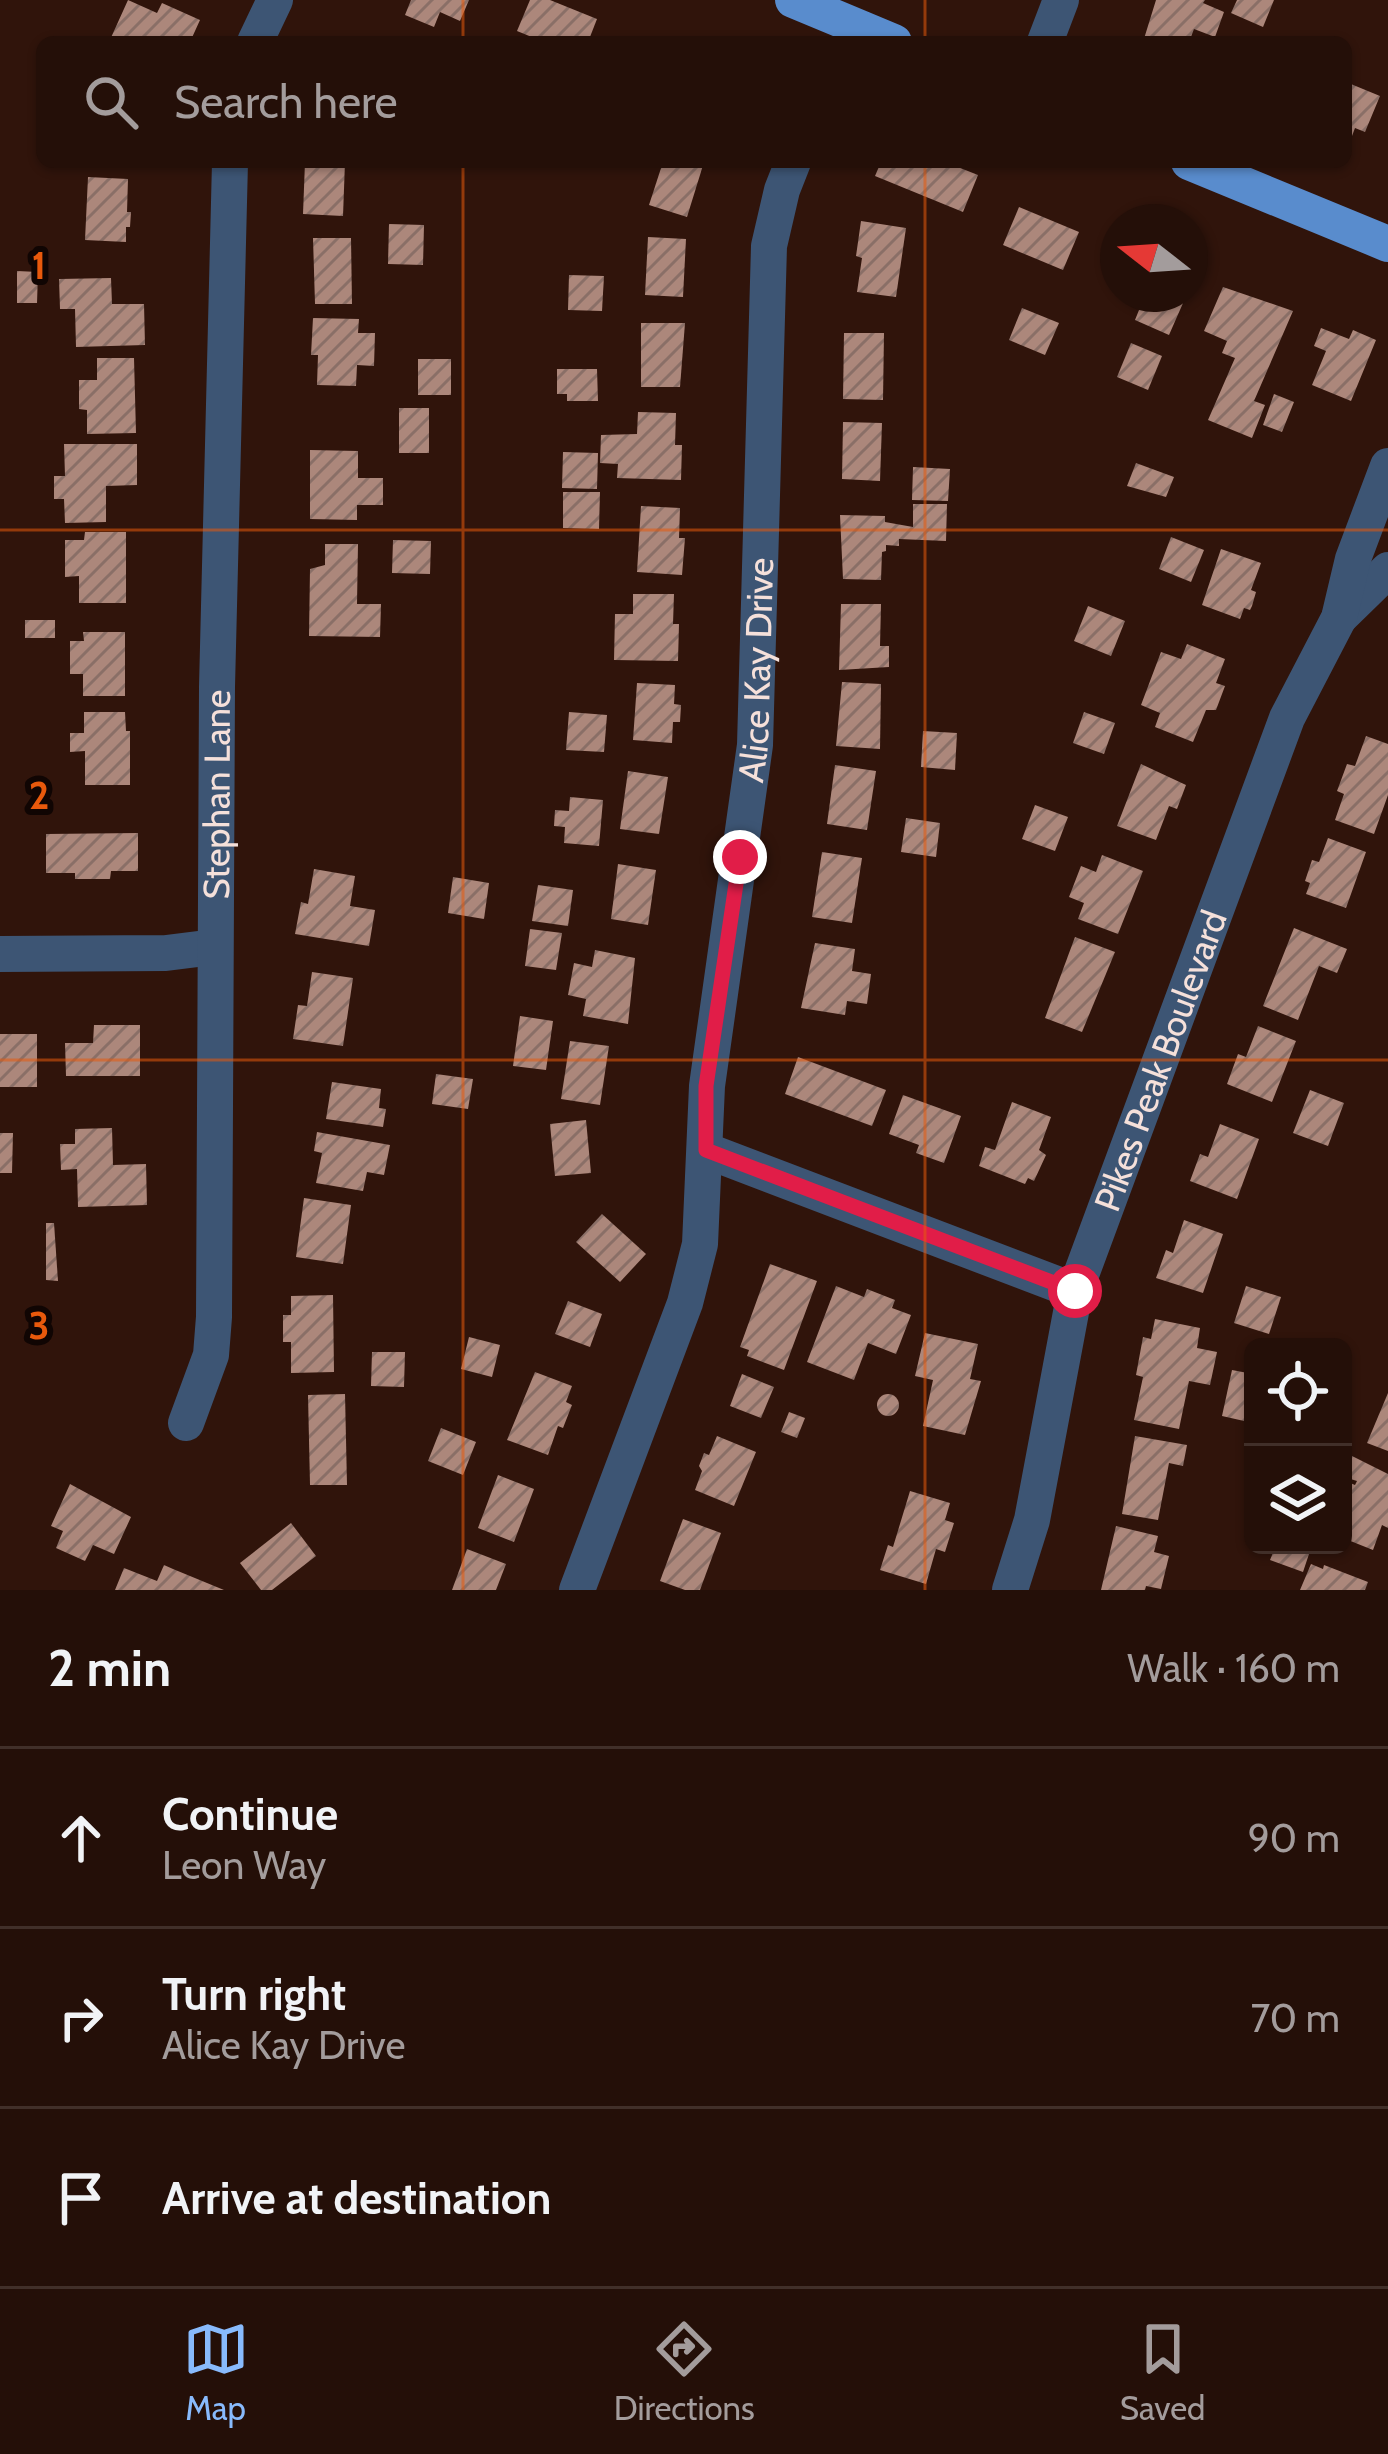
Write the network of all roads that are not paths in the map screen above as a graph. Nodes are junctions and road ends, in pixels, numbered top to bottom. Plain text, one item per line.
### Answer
1 (275, 0) edge
2 (793, 0) edge
3 (1061, 0) edge
4 (851, 34) edge
5 (258, 36) edge
6 (1047, 36) edge
7 (230, 168) edge
8 (791, 168) edge
9 (1204, 168) edge
10 (1388, 244) edge
11 (1388, 466) edge
12 (1383, 582) edge
13 (1339, 618) junction
14 (214, 947) junction
15 (0, 954) edge
16 (706, 1150) junction
17 (1075, 1291) junction
18 (186, 1423) dead end
19 (577, 1590) edge
20 (1010, 1590) edge

1 - 5 street
2 - 4 main road
3 - 6 street
7 - 14 street, Stephan Lane
8 - 16 street, Alice Kay Drive
9 - 10 main road
11 - 13 street, Pikes Peak Boulevard
12 - 13 street, Pikes Peak Boulevard
13 - 17 street, Pikes Peak Boulevard
14 - 15 street
14 - 18 street, Stephan Lane
16 - 17 street
16 - 19 street, Alice Kay Drive
17 - 20 street, Pikes Peak Boulevard

